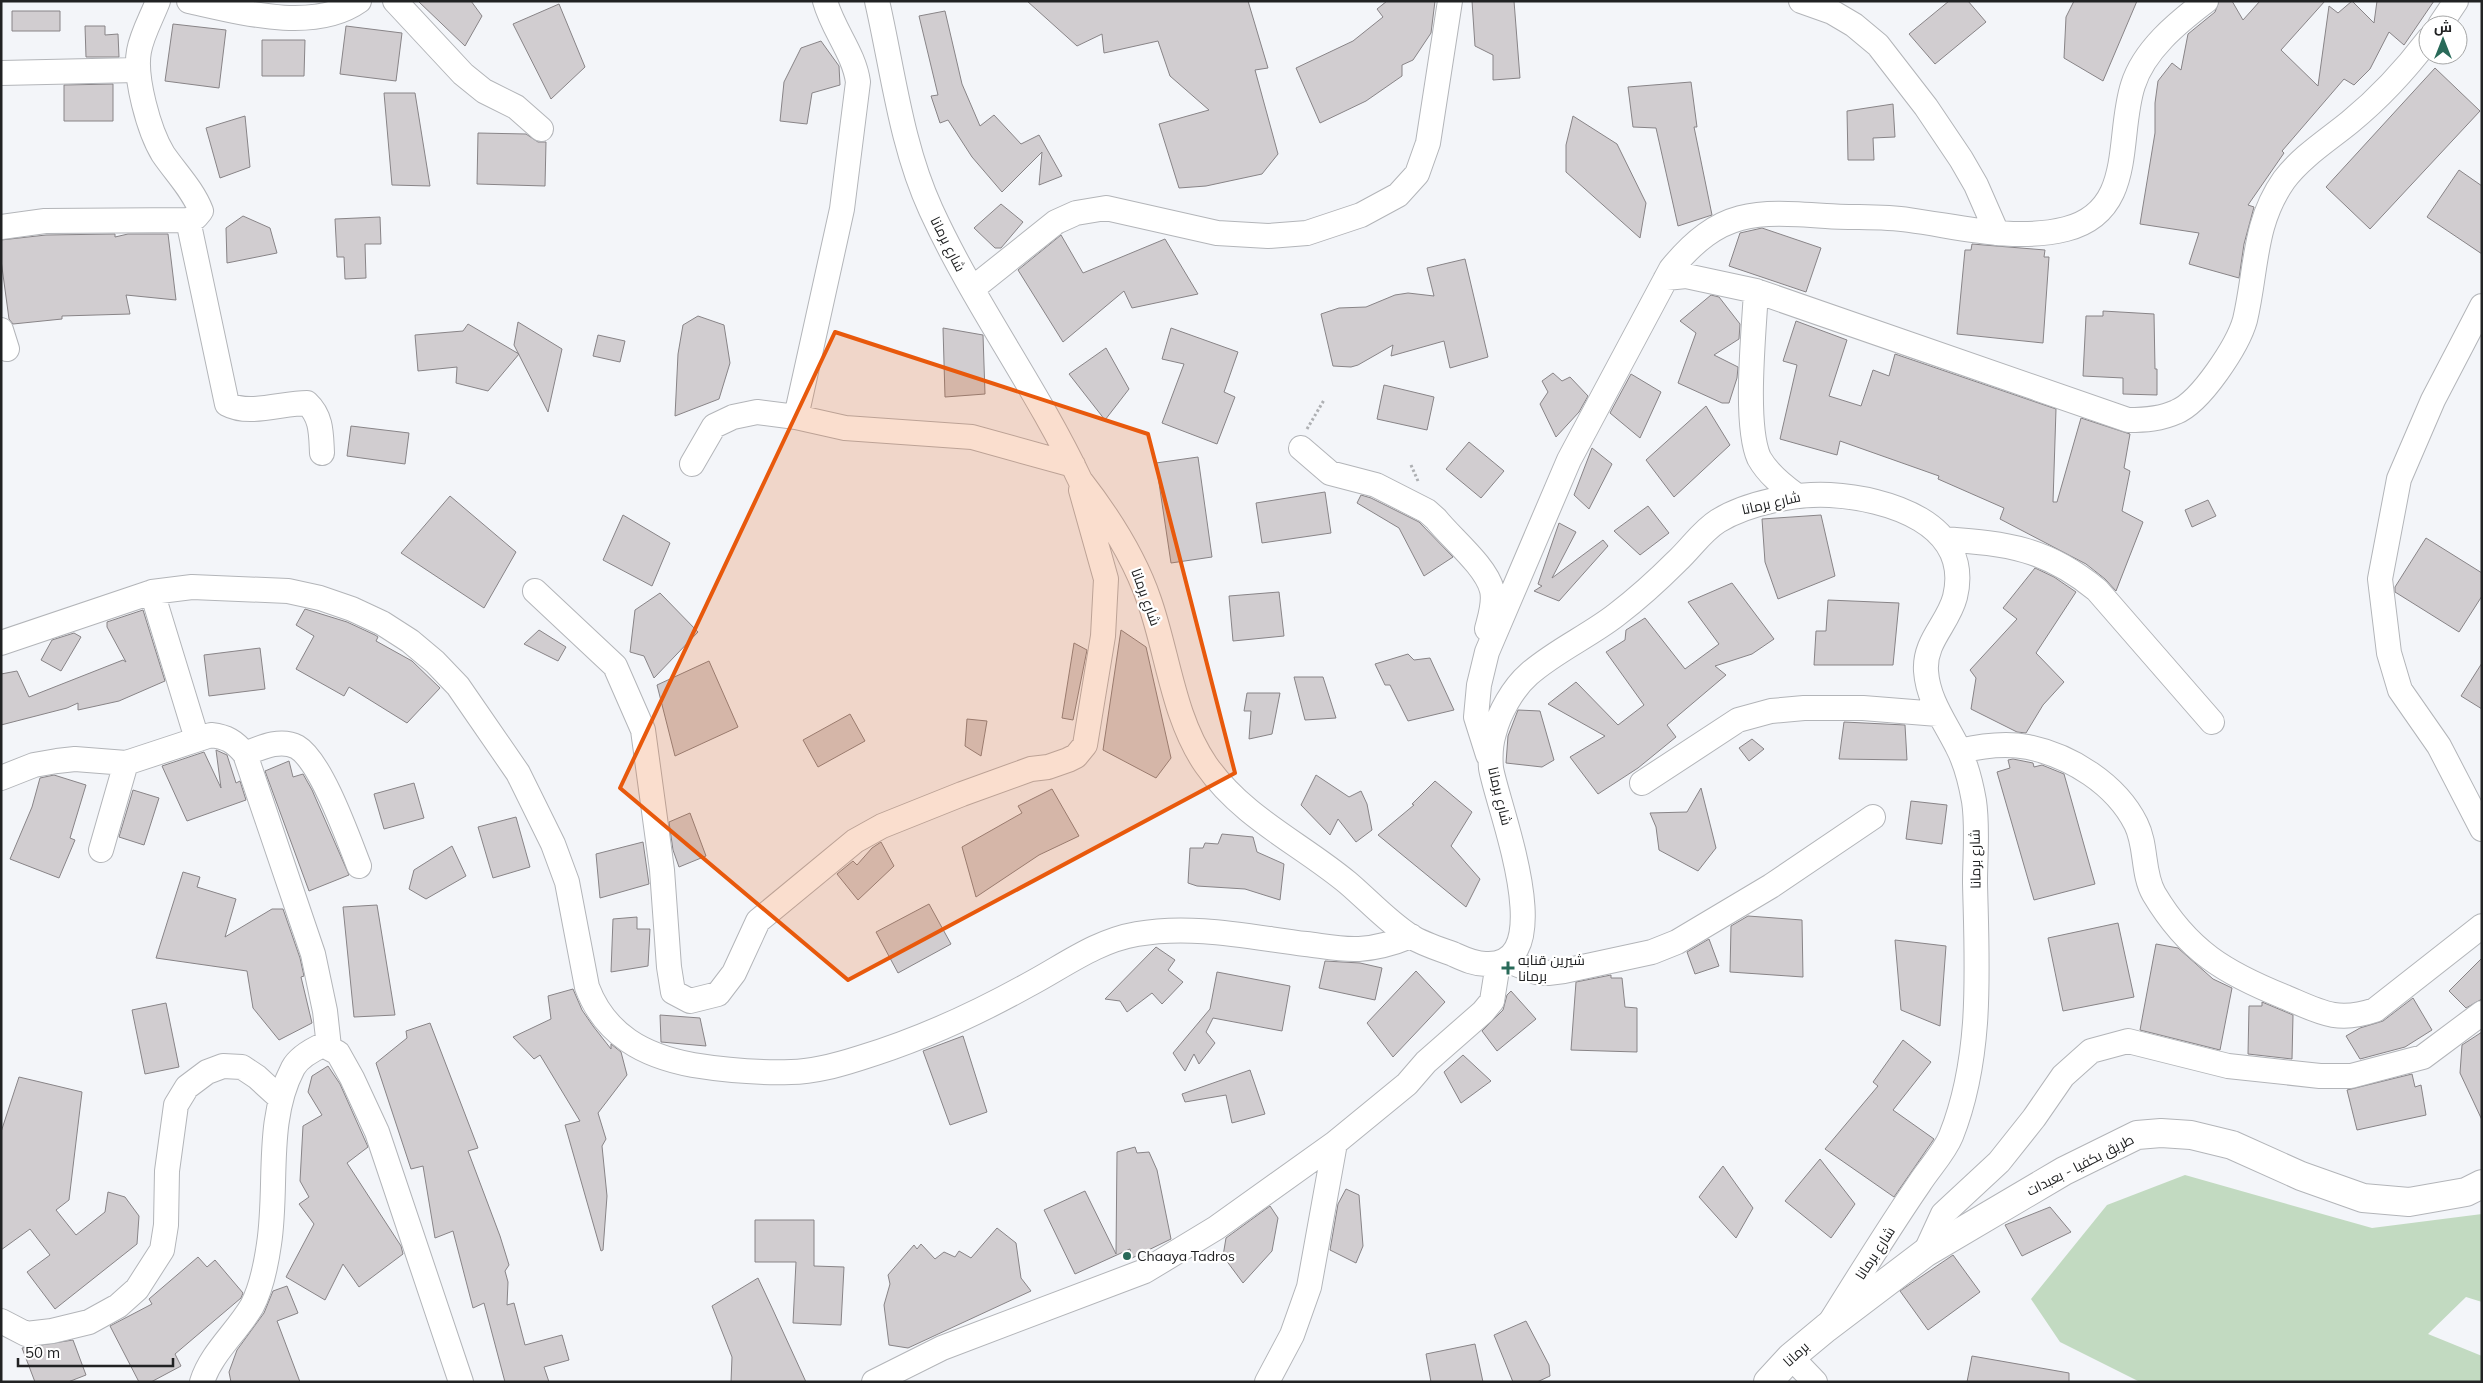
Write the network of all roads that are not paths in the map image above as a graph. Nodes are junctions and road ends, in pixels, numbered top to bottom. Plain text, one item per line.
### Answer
1 (158, 1) edge
2 (189, 1) edge
3 (359, 1) edge
4 (395, 1) edge
5 (825, 1) edge
6 (877, 1) edge
7 (1450, 1) edge
8 (1801, 1) edge
9 (2456, 1) edge
10 (2200, 4) edge
11 (2447, 15) edge
12 (884, 34) junction
13 (2418, 51) edge
14 (856, 64) junction
15 (137, 70) junction
16 (1, 73) edge
17 (541, 129) dead end
18 (188, 220) junction
19 (1, 227) edge
20 (1997, 233) junction
21 (1666, 278) junction
22 (972, 289) junction
23 (1756, 291) junction
24 (2482, 306) edge
25 (796, 417) junction
26 (1301, 448) road end
27 (322, 453) dead end
28 (692, 464) dead end
29 (1076, 473) junction
30 (1796, 496) junction
31 (1944, 539) junction
32 (535, 591) dead end
33 (152, 592) junction
34 (1, 644) edge
35 (1938, 714) junction
36 (1476, 717) junction
37 (2212, 722) dead end
38 (197, 739) junction
39 (1960, 751) junction
40 (244, 754) junction
41 (126, 763) junction
42 (1491, 768) junction
43 (1, 778) edge
44 (1642, 783) dead end
45 (1873, 817) dead end
46 (2482, 829) edge
47 (101, 850) dead end
48 (360, 866) dead end
49 (2482, 926) edge
50 (1410, 936) junction
51 (1500, 962) junction
52 (2482, 1013) edge
53 (329, 1047) junction
54 (281, 1099) junction
55 (1335, 1143) junction
56 (2482, 1184) edge
57 (1925, 1253) junction
58 (1, 1321) edge
59 (1826, 1328) junction
60 (1791, 1357) junction
61 (202, 1382) edge
62 (461, 1382) edge
63 (874, 1382) edge
64 (1267, 1382) edge
65 (1768, 1382) edge
66 (1816, 1382) edge

1 - 15 street
2 - 3 street
4 - 17 street
5 - 14 street
6 - 12 street, شارع برمانا
7 - 22 street
8 - 20 street
9 - 11 street
10 - 20 street
12 - 14 street
12 - 22 street, شارع برمانا
13 - 23 street
14 - 25 street
15 - 16 street
15 - 18 street
18 - 19 street
18 - 27 street
20 - 21 street
21 - 23 street
21 - 36 street
22 - 29 street, شارع برمانا
23 - 30 street
24 - 46 street
25 - 28 street
25 - 29 street
26 - 36 street
29 - 32 street
29 - 50 street, شارع برمانا
30 - 31 street, شارع برمانا
30 - 42 street, شارع برمانا
31 - 35 street, شارع برمانا
31 - 37 street
33 - 34 street
33 - 38 street
33 - 50 street
35 - 39 street, شارع برمانا
35 - 44 street
36 - 42 street
38 - 40 street
38 - 41 street
39 - 49 street
39 - 59 street, شارع برمانا
40 - 48 street
40 - 53 street
41 - 43 street
41 - 47 street
42 - 51 street, شارع برمانا
45 - 51 street
50 - 51 street, شارع برمانا
51 - 55 street
52 - 57 street
53 - 54 street
53 - 62 street
54 - 58 street
54 - 61 street
55 - 63 street
55 - 64 street
56 - 57 main road, طريق بكفيا - بعبدات
57 - 59 main road, طريق بكفيا - بعبدات
59 - 60 main road, برمانا
60 - 65 main road, برمانا
60 - 66 street

